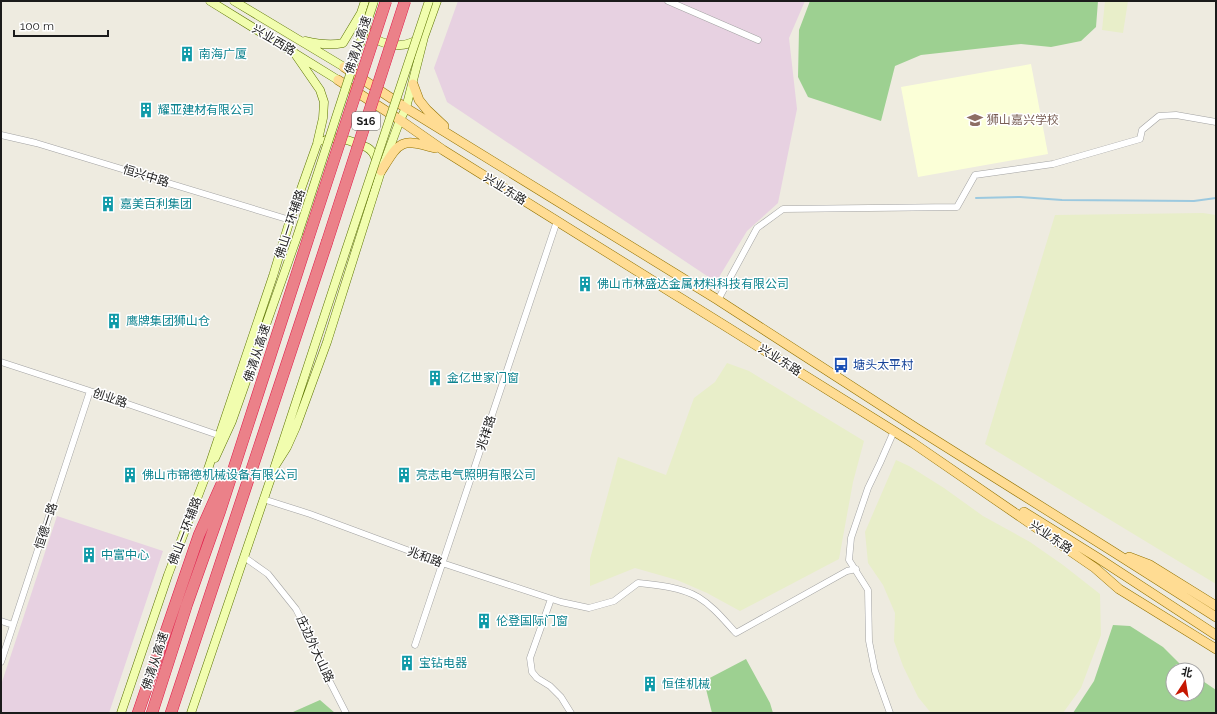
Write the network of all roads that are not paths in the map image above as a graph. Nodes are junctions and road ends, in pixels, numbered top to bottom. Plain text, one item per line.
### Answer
1 (210, 1) edge
2 (234, 1) edge
3 (365, 1) edge
4 (374, 1) edge
5 (386, 1) edge
6 (405, 1) edge
7 (429, 1) edge
8 (437, 1) edge
9 (668, 1) edge
10 (361, 13) junction
11 (424, 37) junction
12 (296, 39) junction
13 (758, 40) dead end
14 (293, 51) junction
15 (344, 67) joint
16 (338, 80) joint
17 (413, 84) junction
18 (406, 108) junction
19 (400, 120) junction
20 (1216, 122) edge
21 (1, 136) edge
22 (459, 140) junction
23 (317, 144) junction
24 (443, 150) junction
25 (381, 171) junction
26 (290, 220) junction
27 (557, 221) junction
28 (718, 300) junction
29 (1, 362) edge
30 (90, 391) junction
31 (894, 431) junction
32 (245, 434) junction
33 (218, 435) junction
34 (913, 443) junction
35 (275, 466) junction
36 (206, 475) junction
37 (263, 500) junction
38 (1112, 550) junction
39 (244, 557) junction
40 (442, 563) junction
41 (856, 569) junction
42 (551, 599) junction
43 (1216, 606) edge
44 (1216, 617) edge
45 (1, 621) edge
46 (13, 625) junction
47 (1216, 635) edge
48 (415, 645) dead end
49 (1216, 650) edge
50 (1, 662) edge
51 (121, 713) edge
52 (138, 713) edge
53 (152, 713) edge
54 (171, 713) edge
55 (191, 713) edge
56 (346, 713) edge
57 (571, 713) edge
58 (890, 713) edge

1 - 14 main road, 兴业西路
2 - 12 main road, 兴业西路
3 - 10 main road
4 - 36 main road, bridge
5 - 32 highway, 佛清从高速 / S16, bridge
6 - 54 highway, S16, bridge
7 - 35 main road, bridge
8 - 11 main road
9 - 13 street
10 - 11 main road
10 - 12 main road
11 - 17 main road
12 - 15 main road, 兴业西路
14 - 16 main road, 兴业西路
14 - 23 main road, 佛山一环辅路
15 - 18 main road, 兴业东路
16 - 19 main road, 兴业东路
17 - 18 main road
17 - 22 main road
18 - 19 main road
18 - 22 main road, 兴业东路
19 - 24 main road, 兴业东路
19 - 25 main road
20 - 28 street
21 - 26 street, 恒兴中路
22 - 28 main road, 兴业东路
23 - 25 main road
23 - 26 main road, 佛山一环辅路
24 - 25 main road
24 - 27 main road, 兴业东路
25 - 35 main road
26 - 33 main road, 佛山一环辅路
27 - 31 main road, 兴业东路
27 - 40 street, 兆祥路
28 - 38 main road, 兴业东路
29 - 30 street, 创业路
30 - 33 street, 创业路
30 - 46 street, 恒德一路
31 - 34 main road, 兴业东路
31 - 41 street
32 - 52 highway
32 - 53 highway, 佛清从高速 / S16
33 - 36 main road, 佛山一环辅路
34 - 47 main road
34 - 49 main road, 兴业东路
35 - 37 main road
36 - 51 main road, 佛山一环辅路
37 - 39 main road
37 - 40 street, 兆和路
38 - 43 main road
38 - 44 main road, 兴业东路
39 - 55 main road
39 - 56 street, 庄边外大山路
40 - 42 street, 兆和路
40 - 48 street, 兆祥路
41 - 42 street, 兆和路
41 - 58 street
42 - 57 street
45 - 46 street
46 - 50 street, 恒德一路

